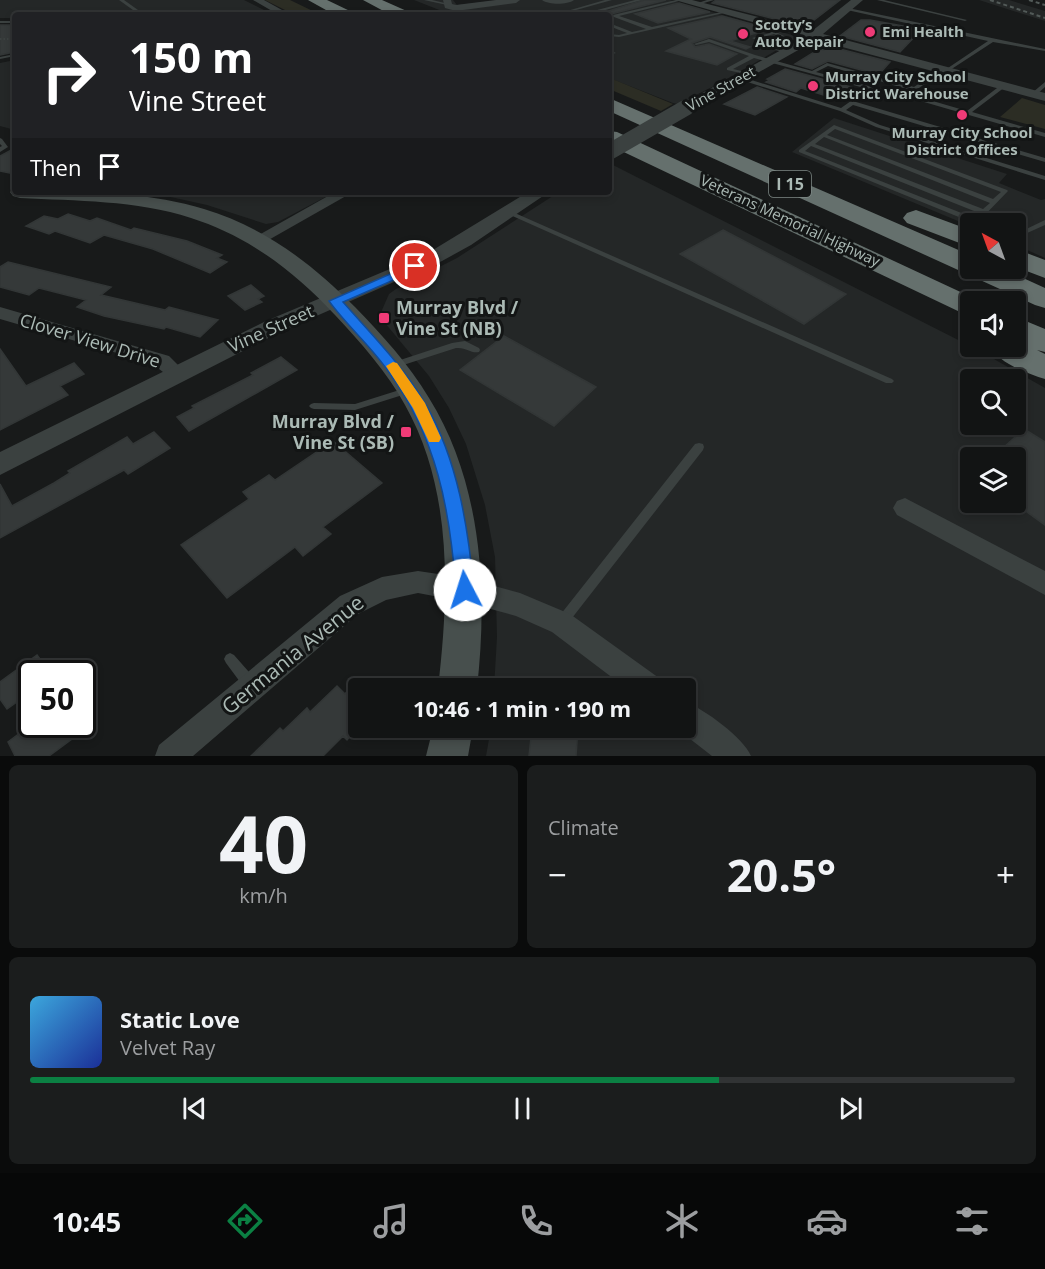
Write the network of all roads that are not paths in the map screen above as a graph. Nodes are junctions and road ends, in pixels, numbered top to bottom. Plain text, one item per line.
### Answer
1 (122, 0) edge
2 (257, 0) edge
3 (315, 0) edge
4 (370, 0) edge
5 (426, 0) edge
6 (516, 0) edge
7 (546, 0) edge
8 (570, 0) edge
9 (610, 0) edge
10 (640, 0) edge
11 (712, 0) edge
12 (879, 0) edge
13 (497, 1) edge
14 (688, 1) edge
15 (855, 2) edge
16 (449, 4) edge
17 (139, 12) edge
18 (280, 12) edge
19 (341, 12) edge
20 (397, 12) edge
21 (565, 12) edge
22 (594, 12) edge
23 (726, 12) junction
24 (612, 17) edge
25 (965, 20) dead end
26 (612, 25) edge
27 (652, 29) junction
28 (779, 30) junction
29 (634, 33) junction
30 (612, 35) edge
31 (814, 35) junction
32 (992, 39) junction
33 (696, 44) dead end
34 (781, 49) junction
35 (1045, 50) edge
36 (753, 56) junction
37 (772, 60) junction
38 (945, 70) junction
39 (813, 72) junction
40 (744, 76) junction
41 (1045, 84) edge
42 (1003, 86) junction
43 (872, 89) junction
44 (914, 89) junction
45 (905, 95) junction
46 (1040, 95) edge
47 (853, 103) junction
48 (612, 105) edge
49 (842, 110) junction
50 (967, 113) junction
51 (823, 135) junction
52 (1045, 135) edge
53 (612, 138) edge
54 (686, 138) junction
55 (0, 140) edge
56 (811, 144) junction
57 (0, 150) edge
58 (612, 150) edge
59 (1045, 160) edge
60 (1045, 178) edge
61 (86, 195) edge
62 (341, 195) edge
63 (535, 195) edge
64 (994, 202) junction
65 (508, 212) junction
66 (983, 212) joint
67 (1045, 222) edge
68 (960, 224) edge
69 (960, 225) edge
70 (1026, 231) edge
71 (260, 239) junction
72 (856, 252) junction
73 (960, 261) edge
74 (1026, 261) edge
75 (1045, 270) edge
76 (1001, 279) edge
77 (1045, 299) edge
78 (335, 301) junction
79 (960, 301) edge
80 (0, 313) edge
81 (960, 324) edge
82 (1026, 332) edge
83 (1045, 342) edge
84 (476, 350) dead end
85 (1024, 357) edge
86 (1045, 368) edge
87 (177, 374) junction
88 (401, 378) junction
89 (889, 381) dead end
90 (315, 406) dead end
91 (699, 447) dead end
92 (0, 464) edge
93 (905, 508) dead end
94 (1045, 584) edge
95 (465, 590) junction
96 (561, 623) junction
97 (230, 659) dead end
98 (459, 678) edge
99 (635, 678) edge
100 (252, 687) junction
101 (696, 725) edge
102 (451, 738) edge
103 (170, 756) edge
104 (447, 756) edge
105 (736, 756) edge

1 - 17 lane
2 - 18 street
3 - 19 highway
4 - 20 highway
5 - 16 lane
6 - 13 street
7 - 8 street
9 - 21 lane
10 - 22 lane
11 - 14 lane
12 - 25 lane
13 - 16 street
14 - 23 street
14 - 24 lane
15 - 31 street, Vine Street
15 - 32 lane
23 - 27 lane
23 - 28 street
24 - 27 lane
26 - 29 lane
27 - 29 lane
28 - 31 street
28 - 34 lane
28 - 34 lane
29 - 30 lane
31 - 34 street, Vine Street
31 - 38 street
32 - 35 lane
32 - 38 lane
33 - 36 lane
34 - 37 street, Vine Street
36 - 37 lane
36 - 40 lane
37 - 39 lane
37 - 40 street, Vine Street
38 - 42 street
38 - 44 lane
39 - 43 lane
39 - 44 lane
40 - 49 lane
40 - 58 street, Vine Street, bridge
41 - 46 lane
42 - 46 street
42 - 50 lane
43 - 45 lane
43 - 47 lane
44 - 45 lane
45 - 50 lane
47 - 49 lane
47 - 59 lane
48 - 54 highway, Veterans Memorial Highway / I 15
49 - 60 lane
50 - 52 lane
51 - 56 lane
51 - 64 lane
51 - 64 lane
53 - 72 highway, Veterans Memorial Highway / I 15
54 - 69 highway
54 - 73 highway, Veterans Memorial Highway / I 15
55 - 57 lane
56 - 66 lane
56 - 68 lane
61 - 71 main road
62 - 71 street
63 - 65 street, Vine Street
64 - 66 lane
65 - 78 street, Vine Street
65 - 89 lane
67 - 70 lane
71 - 78 main road
72 - 79 highway, Veterans Memorial Highway / I 15
72 - 81 highway
74 - 75 highway
76 - 77 highway
78 - 87 street, Vine Street
78 - 88 main road
80 - 87 street, Clover View Drive
82 - 83 highway
84 - 88 lane
85 - 86 highway
87 - 92 street, Vine Street
88 - 90 lane
88 - 95 main road
91 - 96 lane
93 - 94 street
95 - 96 street, Germania Avenue
95 - 98 main road
95 - 100 street, Germania Avenue
96 - 99 street, Germania Avenue
97 - 100 lane
100 - 103 street, Germania Avenue
101 - 105 street
102 - 104 main road

